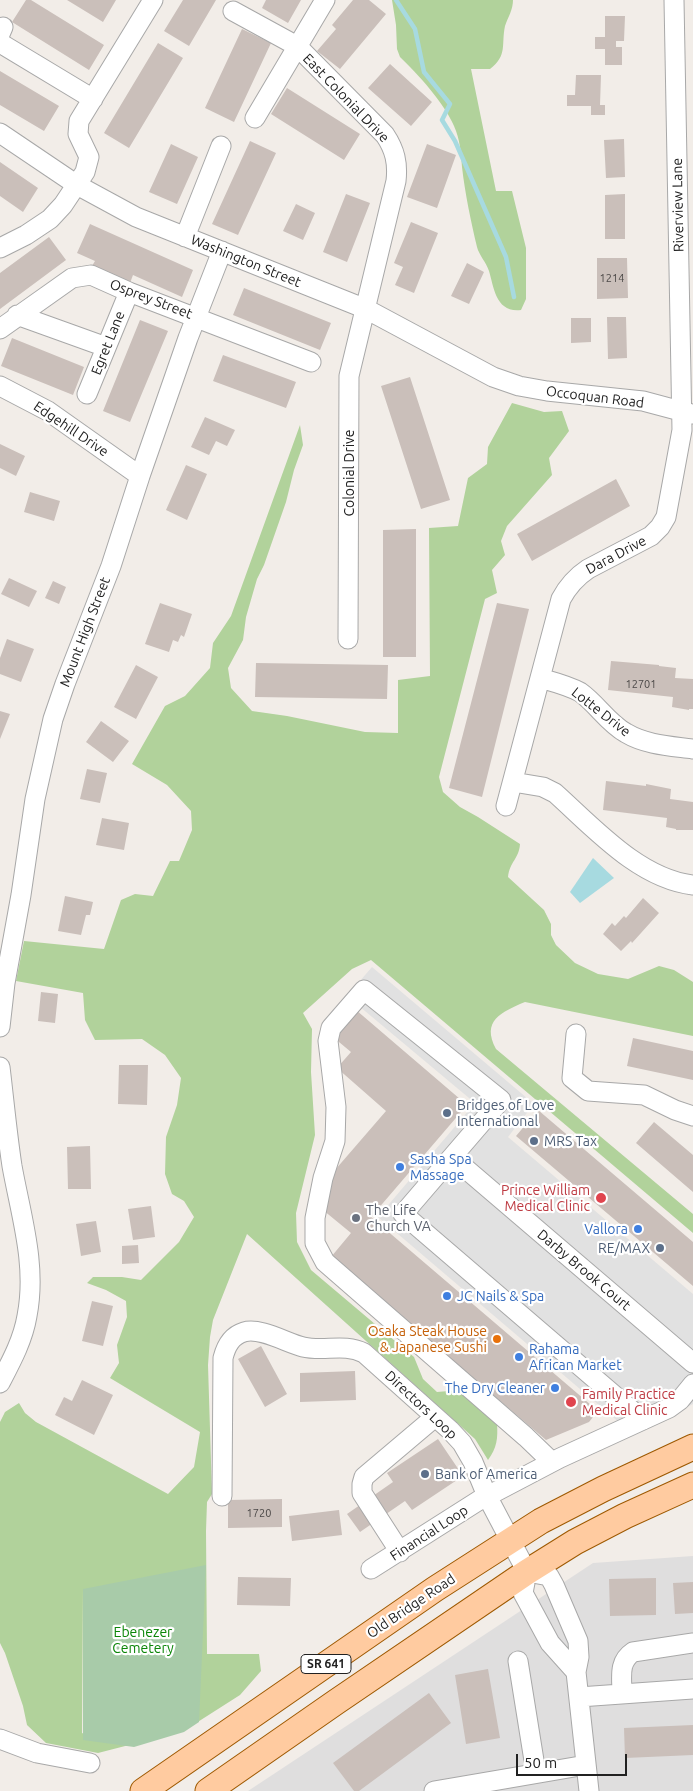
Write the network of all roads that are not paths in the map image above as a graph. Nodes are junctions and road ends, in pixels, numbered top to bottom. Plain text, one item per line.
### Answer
1 (153, 0) edge
2 (325, 0) edge
3 (674, 0) edge
4 (234, 11) dead end
5 (1, 35) edge
6 (297, 46) junction
7 (93, 99) junction
8 (255, 118) dead end
9 (0, 133) edge
10 (221, 146) dead end
11 (77, 184) junction
12 (185, 237) junction
13 (0, 248) edge
14 (686, 248) edge
15 (222, 251) junction
16 (129, 292) junction
17 (366, 309) junction
18 (17, 316) junction
19 (196, 316) junction
20 (0, 328) edge
21 (106, 347) junction
22 (311, 362) dead end
23 (498, 378) joint
24 (0, 386) edge
25 (87, 394) dead end
26 (689, 408) edge
27 (140, 476) junction
28 (348, 639) dead end
29 (540, 678) junction
30 (693, 749) edge
31 (513, 782) junction
32 (506, 806) dead end
33 (693, 886) edge
34 (0, 1027) edge
35 (576, 1034) dead end
36 (0, 1068) edge
37 (693, 1116) edge
38 (452, 1157) junction
39 (693, 1363) edge
40 (0, 1383) edge
41 (693, 1384) edge
42 (435, 1417) junction
43 (643, 1420) junction
44 (693, 1447) edge
45 (552, 1462) junction
46 (693, 1485) edge
47 (222, 1496) dead end
48 (487, 1496) junction
49 (510, 1541) junction
50 (400, 1552) junction
51 (371, 1569) dead end
52 (527, 1572) junction
53 (693, 1643) edge
54 (518, 1662) dead end
55 (576, 1672) junction
56 (693, 1689) edge
57 (622, 1694) junction
58 (578, 1697) junction
59 (0, 1739) edge
60 (90, 1763) dead end
61 (586, 1765) junction
62 (536, 1773) junction
63 (143, 1791) edge
64 (208, 1791) edge
65 (434, 1791) edge
66 (589, 1791) edge

1 - 7 street
2 - 6 street
3 - 14 street, Riverview Lane
4 - 6 street, East Colonial Drive
5 - 7 street
6 - 8 street
6 - 17 street, East Colonial Drive
7 - 11 street
9 - 11 street, Washington Street
10 - 12 street
11 - 12 street, Washington Street
11 - 13 street
12 - 15 street, Washington Street
14 - 26 street, Riverview Lane
15 - 17 street, Washington Street
15 - 19 street, Mount High Street
16 - 18 street, Osprey Street
16 - 19 street, Osprey Street
16 - 21 street, Egret Lane
17 - 23 street, Washington Street
17 - 28 street, Colonial Drive
18 - 20 street, Osprey Street
18 - 21 street
19 - 22 street, Osprey Street
19 - 27 street, Mount High Street
21 - 25 street, Egret Lane
23 - 26 street, Occoquan Road
24 - 27 street, Edgehill Drive
26 - 29 street, Dara Drive
27 - 34 street, Mount High Street
29 - 30 street, Lotte Drive
29 - 31 street, Dara Drive
31 - 32 street, Dara Drive
31 - 33 street
35 - 37 street
36 - 40 street
38 - 39 street, Darby Brook Court
38 - 43 street
38 - 45 street
41 - 43 street, Financial Loop
42 - 47 street, Directors Loop
42 - 48 street, Directors Loop
42 - 50 street
43 - 45 street, Financial Loop
44 - 49 main road, Old Bridge Road / SR 641
45 - 48 street, Financial Loop
46 - 52 main road, SR 641
48 - 49 street, Directors Loop
48 - 50 street, Financial Loop
49 - 52 street, Directors Loop
49 - 63 main road, Old Bridge Road / SR 641
50 - 51 street, Financial Loop
52 - 55 street
52 - 55 street
52 - 64 main road, SR 641
53 - 57 street
54 - 62 street
55 - 58 street
56 - 57 street
57 - 58 street
58 - 61 street
59 - 60 street
61 - 62 street
61 - 66 street
62 - 65 street

